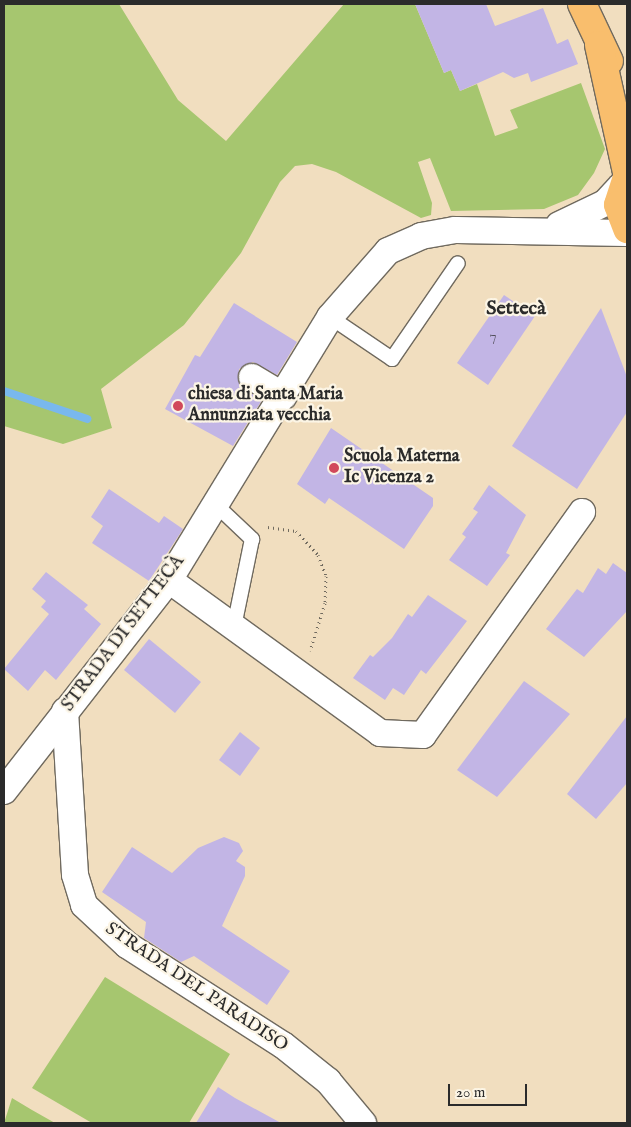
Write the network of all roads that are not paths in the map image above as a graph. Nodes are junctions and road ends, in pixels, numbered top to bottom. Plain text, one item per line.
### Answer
1 (582, 4) edge
2 (599, 45) junction
3 (627, 89) edge
4 (625, 178) edge
5 (627, 228) edge
6 (534, 231) junction
7 (627, 233) edge
8 (458, 263) dead end
9 (330, 317) junction
10 (252, 376) dead end
11 (284, 396) junction
12 (216, 505) junction
13 (582, 512) dead end
14 (169, 580) junction
15 (234, 627) junction
16 (65, 711) junction
17 (4, 792) edge
18 (363, 1123) edge

1 - 2 main road
2 - 3 main road
2 - 4 main road
4 - 5 main road
4 - 6 street
6 - 7 street
6 - 9 street, STRADA DI SETTECÀ
8 - 9 lane
9 - 11 street, STRADA DI SETTECÀ
10 - 11 street
11 - 12 street, STRADA DI SETTECÀ
12 - 14 street, STRADA DI SETTECÀ
12 - 15 lane
13 - 15 street
14 - 15 street
14 - 16 street, STRADA DI SETTECÀ
16 - 17 street, STRADA DI SETTECÀ
16 - 18 street, STRADA DEL PARADISO

